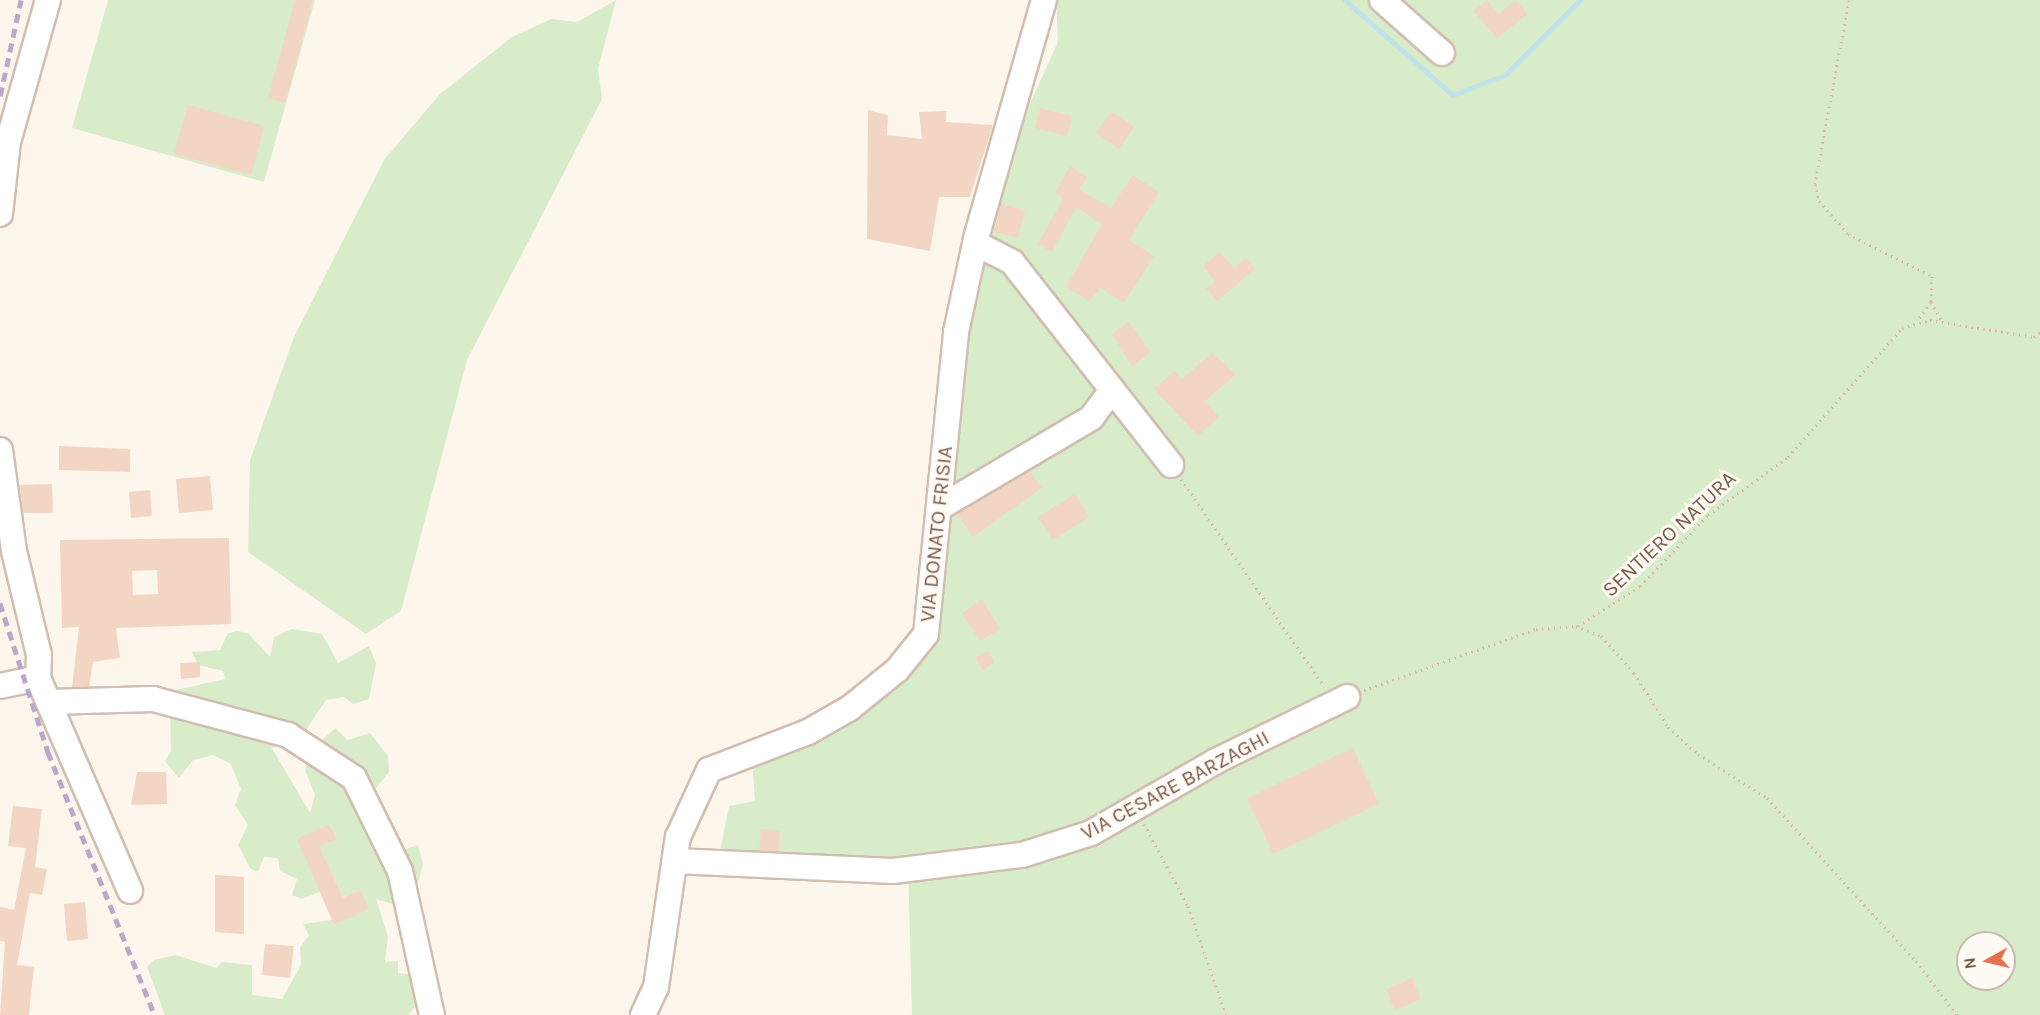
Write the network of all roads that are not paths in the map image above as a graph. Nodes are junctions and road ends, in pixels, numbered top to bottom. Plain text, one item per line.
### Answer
1 (48, 0) edge
2 (1044, 0) edge
3 (1382, 0) edge
4 (1443, 53) dead end
5 (0, 214) edge
6 (975, 243) junction
7 (1112, 390) junction
8 (0, 450) edge
9 (1171, 465) road end
10 (939, 508) junction
11 (38, 678) junction
12 (0, 686) edge
13 (1341, 700) road end
14 (49, 702) junction
15 (675, 861) junction
16 (130, 891) dead end
17 (432, 1015) edge
18 (643, 1015) edge

1 - 5 street
2 - 6 street, VIA DONATO FRISIA
3 - 4 street
6 - 7 street
6 - 10 street, VIA DONATO FRISIA
7 - 9 street
7 - 10 street
8 - 11 street
10 - 15 street, VIA DONATO FRISIA
11 - 12 street
11 - 14 street
13 - 15 street, VIA CESARE BARZAGHI
14 - 16 street
14 - 17 street
15 - 18 street, VIA DONATO FRISIA

